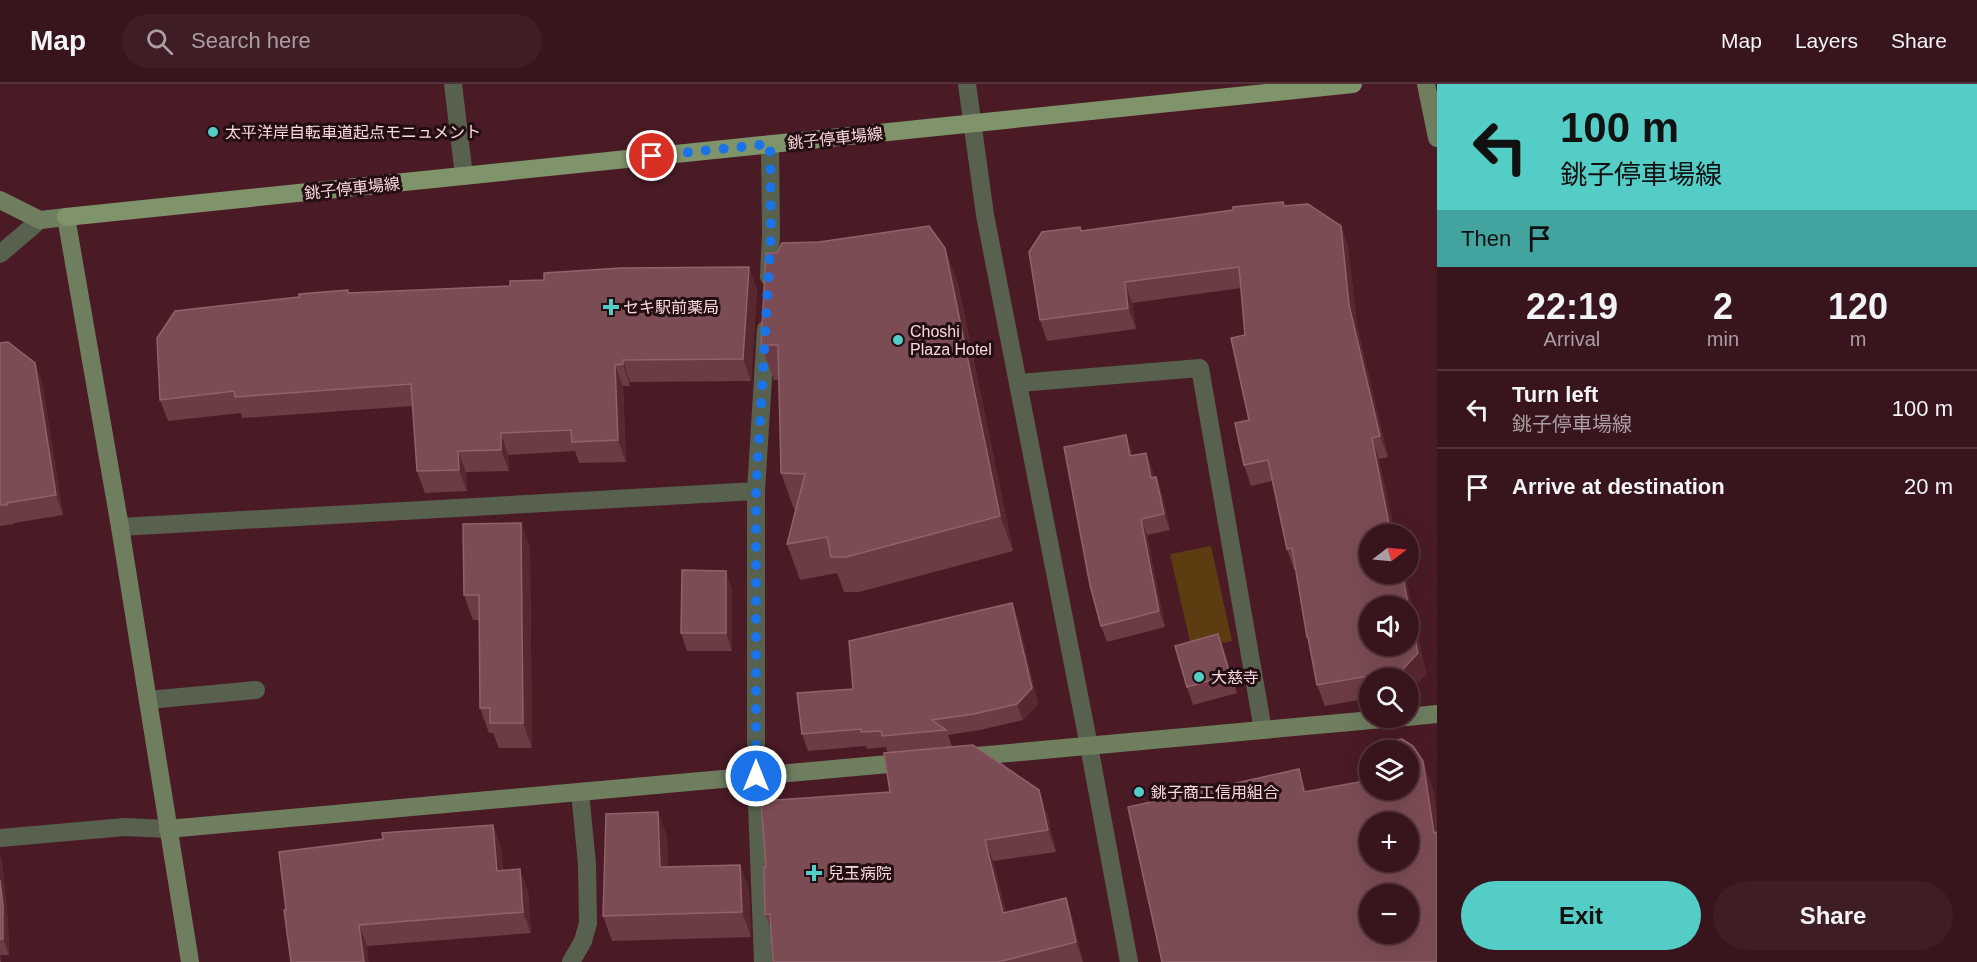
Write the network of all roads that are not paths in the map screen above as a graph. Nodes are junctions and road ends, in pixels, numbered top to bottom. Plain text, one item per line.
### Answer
1 (453, 84) edge
2 (966, 84) edge
3 (1353, 84) edge
4 (1426, 84) edge
5 (972, 123) junction
6 (1437, 138) edge
7 (770, 144) junction
8 (464, 176) junction
9 (0, 200) edge
10 (66, 217) junction
11 (40, 220) junction
12 (0, 254) edge
13 (768, 293) edge
14 (766, 316) edge
15 (1018, 383) junction
16 (756, 491) junction
17 (120, 527) junction
18 (256, 690) dead end
19 (148, 700) junction
20 (1437, 714) edge
21 (1419, 716) edge
22 (1359, 721) edge
23 (1263, 730) junction
24 (1089, 746) junction
25 (946, 759) edge
26 (923, 761) edge
27 (756, 776) junction
28 (580, 792) junction
29 (168, 829) junction
30 (0, 838) edge
31 (190, 962) edge
32 (571, 962) edge
33 (763, 962) edge
34 (1129, 962) edge

1 - 8 street
2 - 5 street
3 - 5 main road, 銚子停車場線
4 - 6 street
5 - 7 main road, 銚子停車場線
5 - 15 street
7 - 8 main road, 銚子停車場線
7 - 13 street
8 - 10 main road, 銚子停車場線
9 - 11 street
10 - 11 street
10 - 17 street
11 - 12 street
14 - 16 street
15 - 23 street
15 - 24 street
16 - 17 street
16 - 27 street
17 - 19 street
18 - 19 street
19 - 29 street
20 - 21 street
22 - 23 street
23 - 24 street
24 - 25 street
24 - 34 street
26 - 27 street
27 - 28 street
27 - 33 street
28 - 29 street
28 - 32 street
29 - 30 street
29 - 31 street

